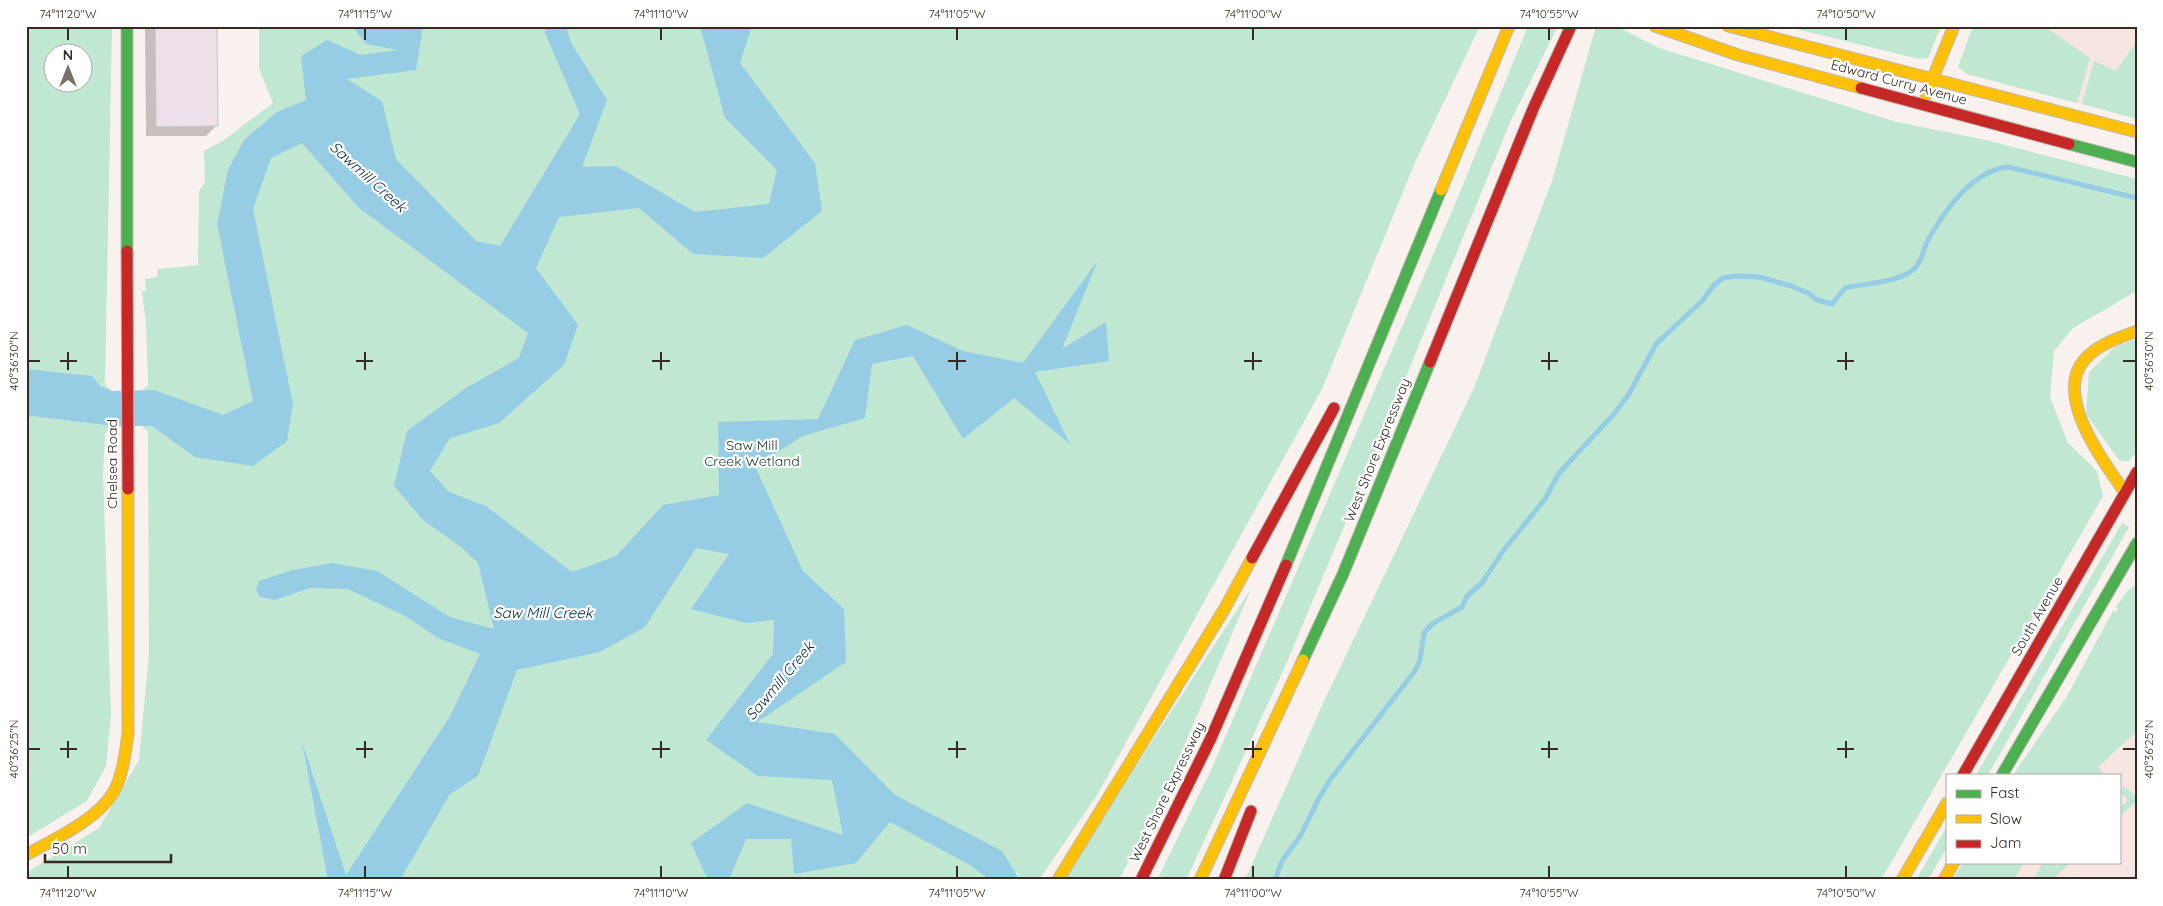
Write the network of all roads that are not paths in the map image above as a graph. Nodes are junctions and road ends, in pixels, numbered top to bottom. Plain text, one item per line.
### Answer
1 (127, 26) edge
2 (1509, 26) edge
3 (1571, 26) edge
4 (1655, 26) edge
5 (1728, 26) edge
6 (1954, 26) edge
7 (1932, 78) junction
8 (1923, 104) junction
9 (2137, 132) edge
10 (2137, 162) edge
11 (1405, 274) junction
12 (2131, 320) dead end
13 (2137, 331) edge
14 (2090, 353) junction
15 (1355, 369) dead end
16 (1341, 394) dead end
17 (2137, 472) edge
18 (2125, 493) junction
19 (2137, 543) edge
20 (1343, 574) junction
21 (1278, 741) dead end
22 (1964, 774) edge
23 (2003, 774) edge
24 (1257, 796) dead end
25 (1946, 805) edge
26 (26, 855) edge
27 (1953, 864) edge
28 (1058, 880) edge
29 (1141, 880) edge
30 (1200, 880) edge
31 (1224, 880) edge
32 (1902, 880) edge
33 (1944, 880) edge

1 - 26 main road, Chelsea Road
2 - 11 main road, West Shore Expressway
3 - 20 main road, West Shore Expressway
4 - 8 main road, Edward Curry Avenue
5 - 7 main road, Edward Curry Avenue
6 - 7 main road
7 - 8 main road
7 - 9 main road, Edward Curry Avenue
8 - 10 main road, Edward Curry Avenue
11 - 15 main road
11 - 29 main road, West Shore Expressway
12 - 14 main road
13 - 14 main road
14 - 18 main road
16 - 28 main road
17 - 18 main road, South Avenue
18 - 22 main road, South Avenue
19 - 23 main road
20 - 21 main road
20 - 30 main road, West Shore Expressway
24 - 31 main road
25 - 32 main road
27 - 33 main road

